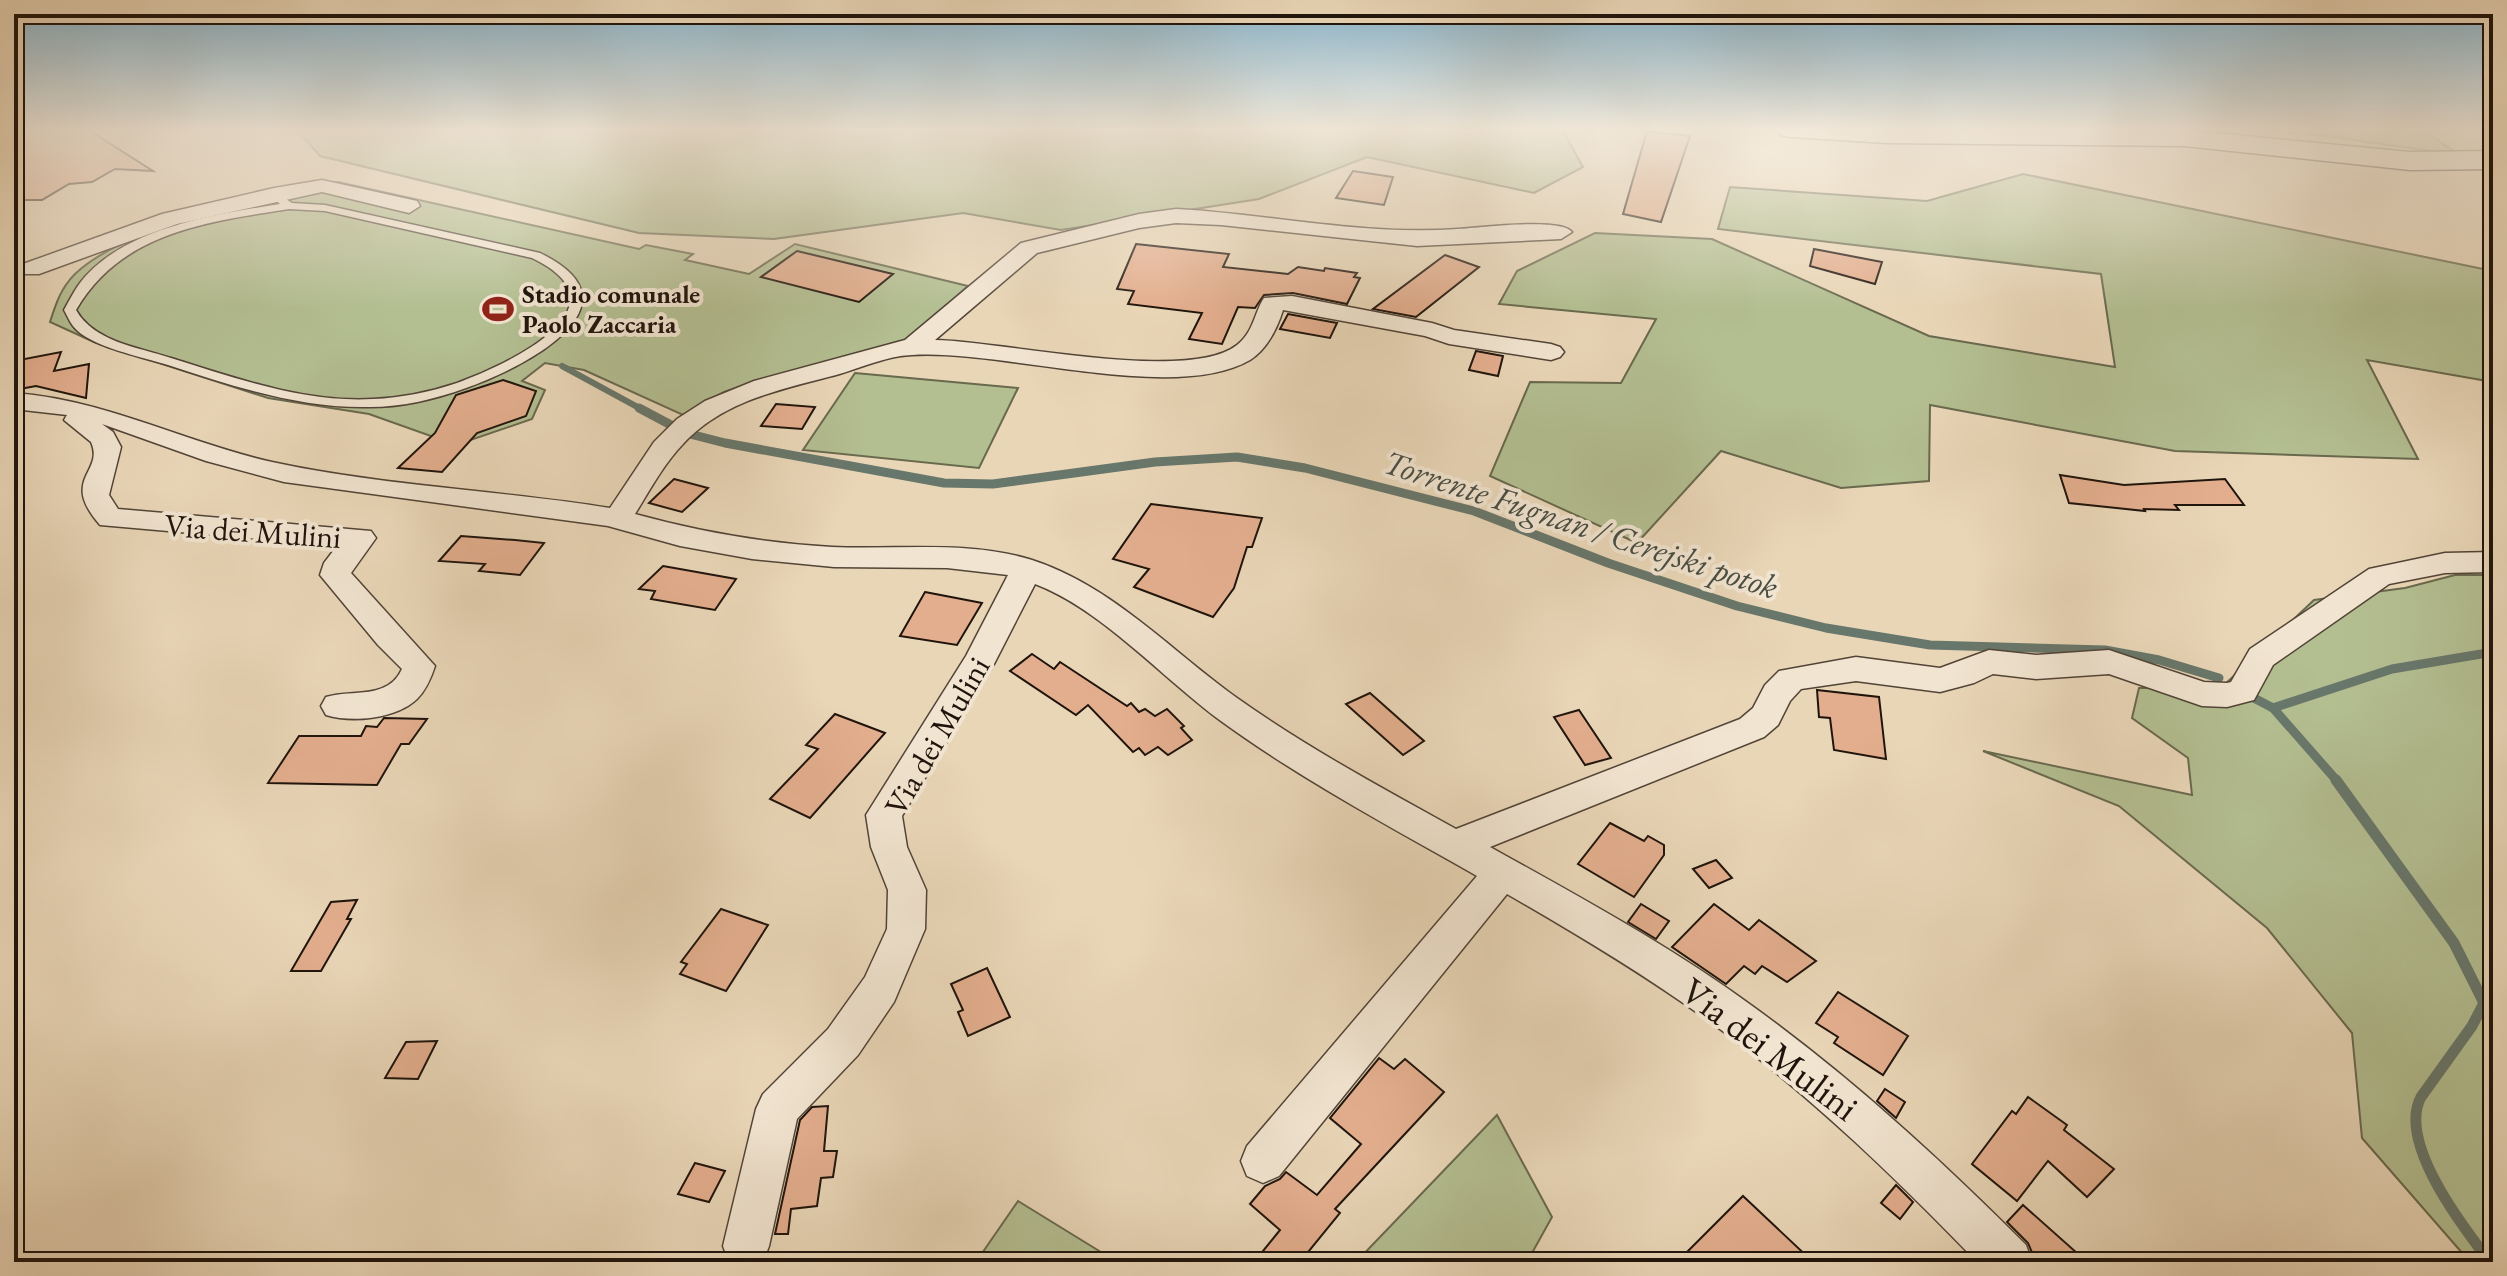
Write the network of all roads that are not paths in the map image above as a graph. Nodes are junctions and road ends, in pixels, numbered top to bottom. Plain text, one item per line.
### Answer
1 (315, 189) edge
2 (333, 189) edge
3 (281, 200) junction
4 (409, 206) dead end
5 (1561, 232) dead end
6 (20, 267) edge
7 (912, 347) junction
8 (1551, 352) dead end
9 (14, 401) edge
10 (91, 411) junction
11 (618, 518) junction
12 (2493, 562) edge
13 (1026, 569) junction
14 (338, 706) dead end
15 (1452, 846) junction
16 (1503, 872) junction
17 (1263, 1161) dead end
18 (746, 1246) dead end
19 (2009, 1262) edge

1 - 3 street
2 - 4 street
3 - 3 lane
3 - 6 street
5 - 7 street
7 - 8 street
7 - 11 street
9 - 10 street, Via dei Mulini
10 - 11 street, Via dei Mulini
10 - 14 street, Via dei Mulini
11 - 13 street, Via dei Mulini
12 - 15 street
13 - 15 street, Via dei Mulini
13 - 18 street, Via dei Mulini
15 - 16 street, Via dei Mulini
16 - 17 street
16 - 19 street, Via dei Mulini

